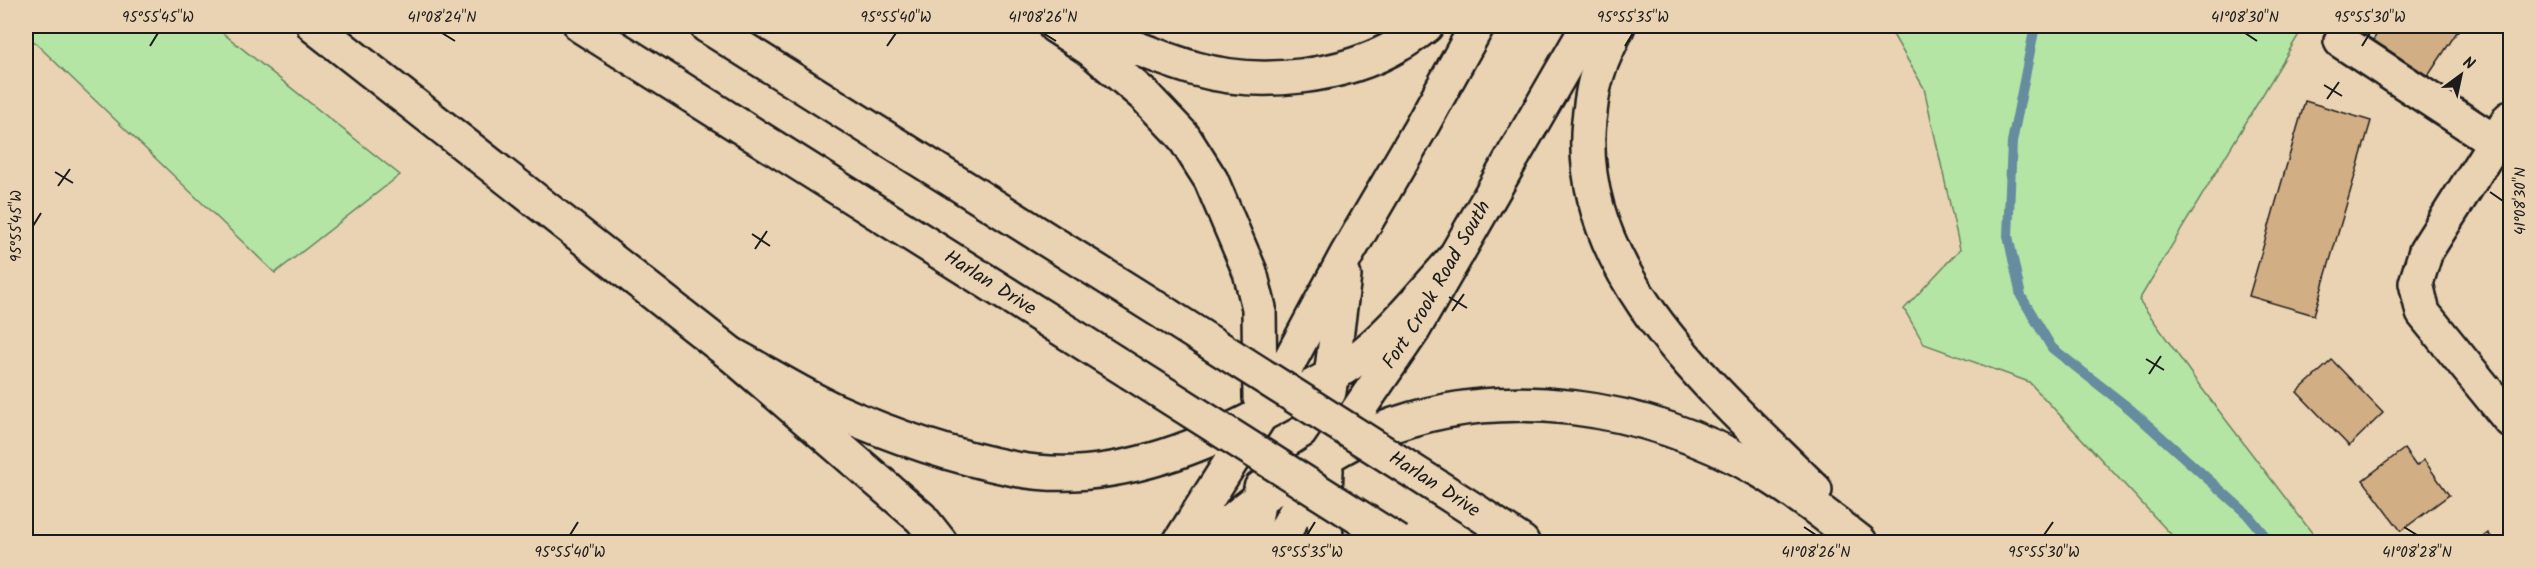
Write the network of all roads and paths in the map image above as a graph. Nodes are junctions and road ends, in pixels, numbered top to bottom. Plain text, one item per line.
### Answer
1 (314, 26) edge
2 (581, 26) edge
3 (707, 26) edge
4 (1055, 26) edge
5 (1080, 26) edge
6 (1426, 26) edge
7 (1477, 26) edge
8 (1588, 26) edge
9 (1618, 26) edge
10 (2341, 41) dead end
11 (2503, 130) edge
12 (1347, 254) junction
13 (1452, 261) junction
14 (731, 354) junction
15 (1330, 375) junction
16 (1260, 416) junction
17 (2511, 420) edge
18 (1326, 457) junction
19 (1262, 496) junction
20 (940, 543) edge
21 (1180, 543) edge
22 (1207, 543) edge
23 (1251, 543) edge
24 (1279, 543) edge
25 (1326, 543) edge
26 (1398, 543) edge
27 (1522, 543) edge
28 (1860, 543) edge
29 (1867, 543) edge

1 - 14 main road
2 - 26 main road, Harlan Drive, bridge
3 - 27 main road, Harlan Drive, bridge
4 - 16 main road
5 - 6 main road
7 - 12 main road
8 - 13 main road, Fort Crook Road South
9 - 29 main road
10 - 11 main road
11 - 17 main road
12 - 15 main road
12 - 16 main road
13 - 15 main road
13 - 18 main road, Fort Crook Road South
14 - 16 main road
14 - 20 main road
15 - 16 main road
15 - 18 main road
16 - 19 main road
16 - 21 main road
18 - 19 main road
18 - 24 main road, Fort Crook Road South
18 - 25 main road
18 - 28 main road
19 - 22 main road
19 - 23 main road

